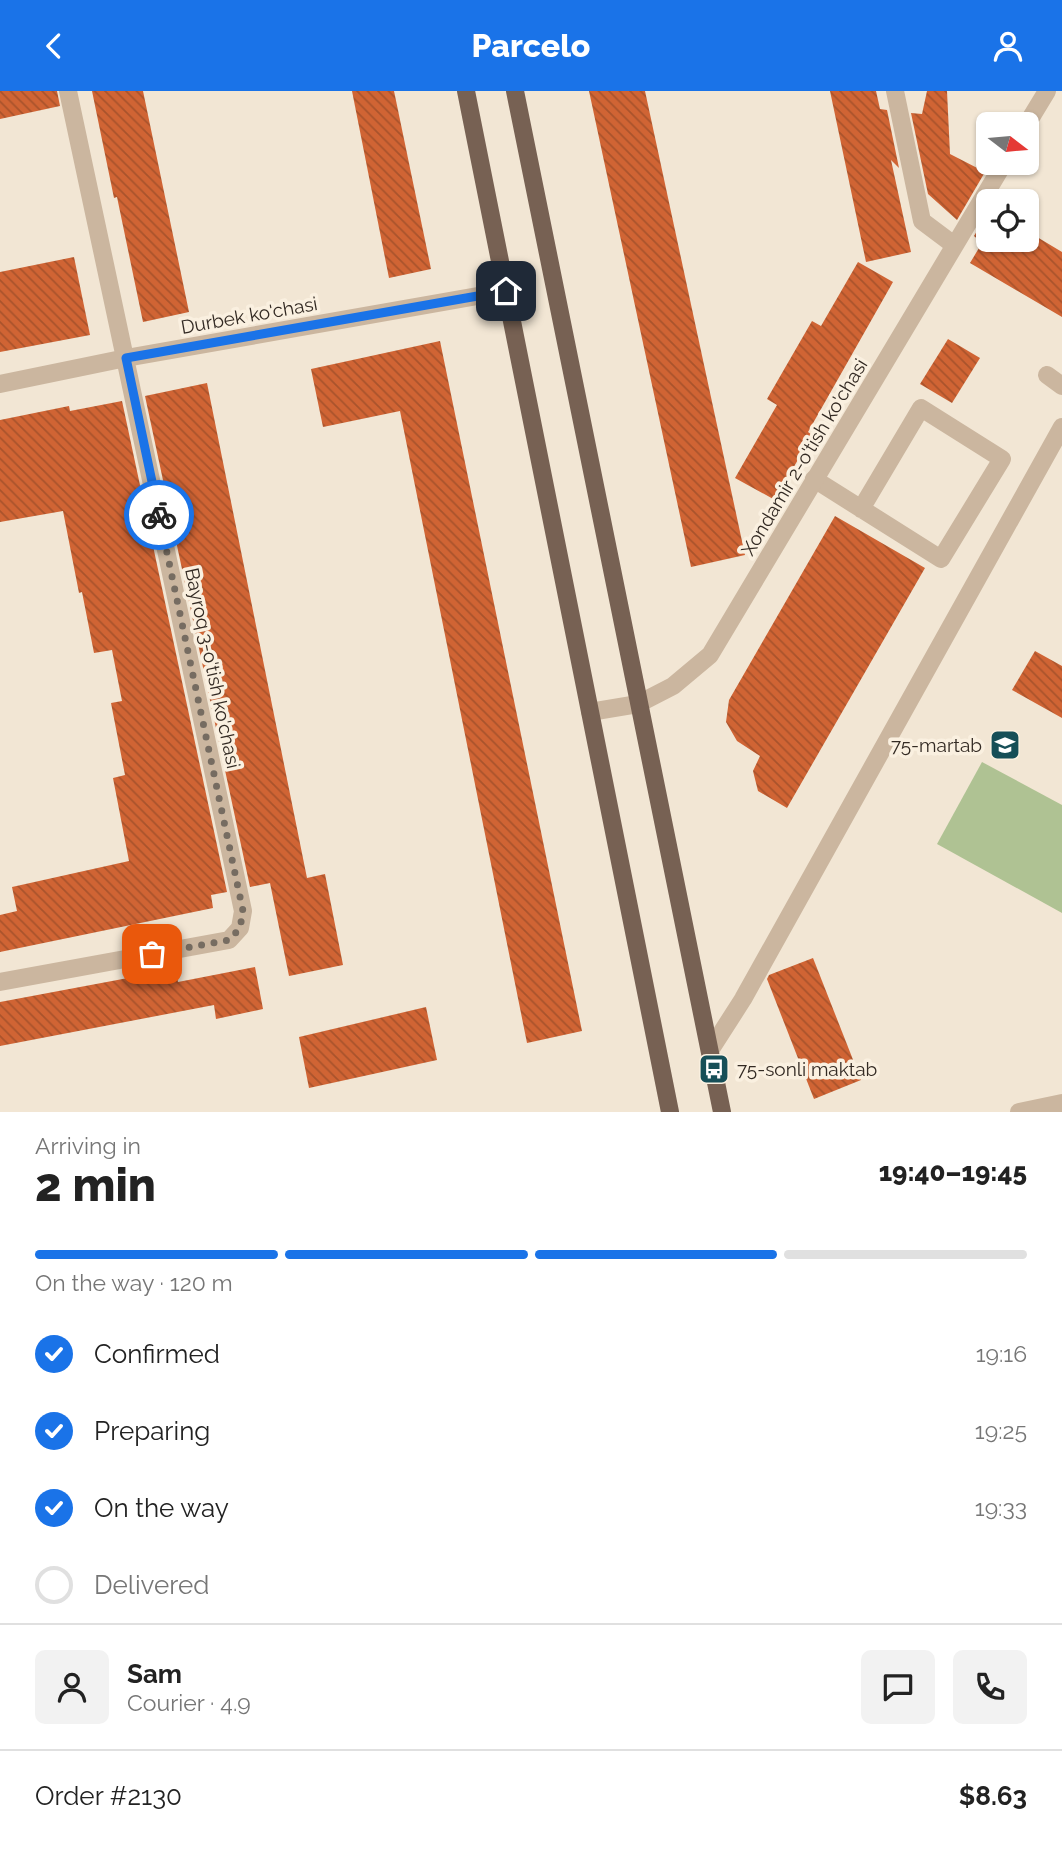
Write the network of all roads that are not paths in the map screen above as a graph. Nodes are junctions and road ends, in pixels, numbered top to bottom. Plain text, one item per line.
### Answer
1 (68, 91) edge
2 (466, 91) edge
3 (515, 91) edge
4 (895, 91) edge
5 (1047, 91) edge
6 (1034, 112) edge
7 (997, 175) edge
8 (954, 245) junction
9 (506, 291) junction
10 (126, 358) junction
11 (1047, 375) dead end
12 (0, 384) edge
13 (1062, 386) edge
14 (1062, 427) edge
15 (814, 479) junction
16 (861, 509) junction
17 (638, 704) junction
18 (590, 712) junction
19 (0, 982) edge
20 (711, 1049) junction
21 (1062, 1103) edge
22 (670, 1112) edge
23 (722, 1112) edge
24 (1019, 1112) edge

1 - 10 street, Bayroq 3-o'tish ko'chasi
2 - 9 main road
3 - 17 main road
4 - 8 street
5 - 6 street
7 - 8 street, Xondamir 2-o'tish ko'chasi
8 - 15 street, Xondamir 2-o'tish ko'chasi
9 - 10 street, Durbek ko'chasi
9 - 18 main road
10 - 12 street, Durbek ko'chasi
10 - 19 street, Bayroq 3-o'tish ko'chasi
11 - 13 street
14 - 20 street
15 - 16 street
15 - 17 street, Xondamir 2-o'tish ko'chasi
16 - 16 street
17 - 18 street, Xondamir 2-o'tish ko'chasi
17 - 20 main road
18 - 22 main road
20 - 23 main road
21 - 24 street

